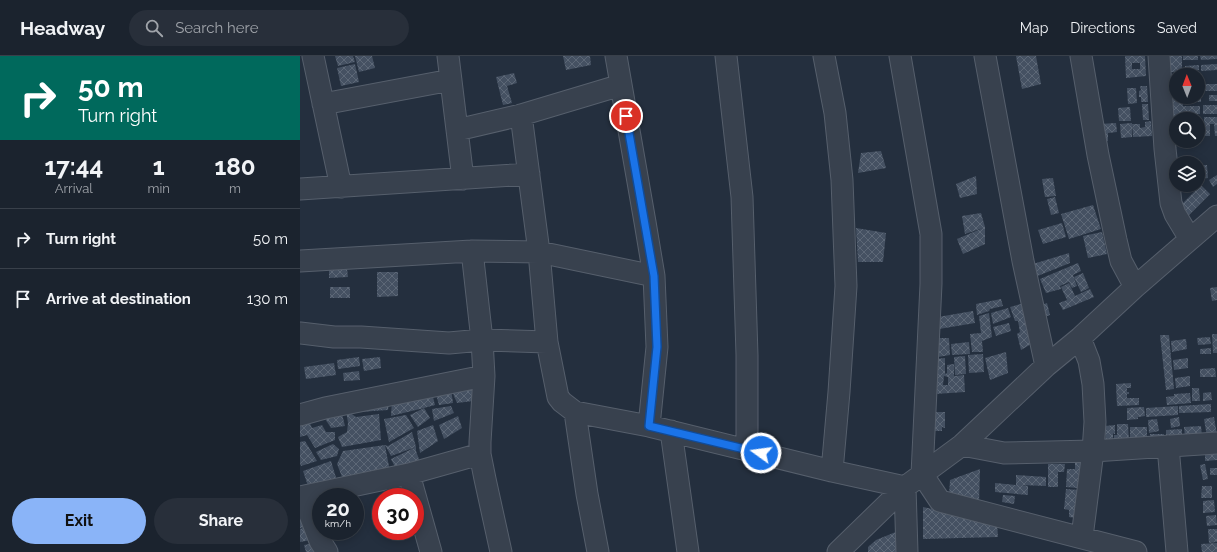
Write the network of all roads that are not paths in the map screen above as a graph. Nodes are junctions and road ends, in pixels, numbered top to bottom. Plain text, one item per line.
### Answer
1 (313, 56) edge
2 (448, 56) edge
3 (616, 56) edge
4 (726, 56) edge
5 (824, 56) edge
6 (900, 56) edge
7 (985, 56) edge
8 (1080, 56) edge
9 (1159, 56) edge
10 (451, 80) junction
11 (621, 85) junction
12 (323, 104) junction
13 (520, 115) junction
14 (457, 130) junction
15 (529, 174) junction
16 (463, 179) junction
17 (341, 187) junction
18 (300, 189) edge
19 (1217, 216) edge
20 (1190, 239) junction
21 (472, 251) junction
22 (539, 252) junction
23 (300, 260) edge
24 (654, 276) junction
25 (1135, 287) junction
26 (300, 333) edge
27 (1080, 338) junction
28 (482, 340) junction
29 (547, 342) junction
30 (1046, 366) junction
31 (484, 376) junction
32 (575, 412) junction
33 (300, 415) edge
34 (649, 426) junction
35 (671, 432) junction
36 (1217, 443) edge
37 (962, 445) junction
38 (1168, 446) junction
39 (747, 450) junction
40 (1092, 451) junction
41 (480, 454) junction
42 (832, 471) junction
43 (409, 474) junction
44 (922, 474) junction
45 (906, 487) junction
46 (301, 497) edge
47 (1082, 538) junction
48 (841, 550) edge
49 (326, 552) edge
50 (432, 552) edge
51 (501, 552) edge
52 (598, 552) edge
53 (688, 552) edge
54 (907, 552) edge
55 (1132, 552) edge
56 (1177, 552) edge

1 - 12 street
2 - 10 street
3 - 11 street
4 - 39 street
5 - 42 street
6 - 44 street
7 - 30 street
8 - 25 street
9 - 20 street
10 - 12 street
10 - 14 street
11 - 13 street
11 - 24 street
12 - 17 street
13 - 14 street
13 - 15 street
14 - 16 street
15 - 16 street
15 - 22 street
16 - 17 street
17 - 18 street
19 - 20 street
20 - 25 street
21 - 22 street
21 - 23 street
21 - 28 street
22 - 24 street
22 - 29 street
24 - 34 street
25 - 27 street
26 - 28 street
27 - 30 street
27 - 40 street
28 - 29 street
28 - 31 street
29 - 32 street
30 - 37 street
31 - 33 street
31 - 41 street
32 - 34 street
32 - 52 street
34 - 35 street
35 - 39 street
35 - 53 street
36 - 38 street
37 - 40 street
37 - 44 street
38 - 40 street
38 - 56 street
39 - 42 street
40 - 47 street
41 - 43 street
41 - 51 street
42 - 45 street
43 - 46 street
43 - 50 street
44 - 45 street
44 - 47 street
45 - 48 street
45 - 54 street
46 - 49 street
47 - 55 street

